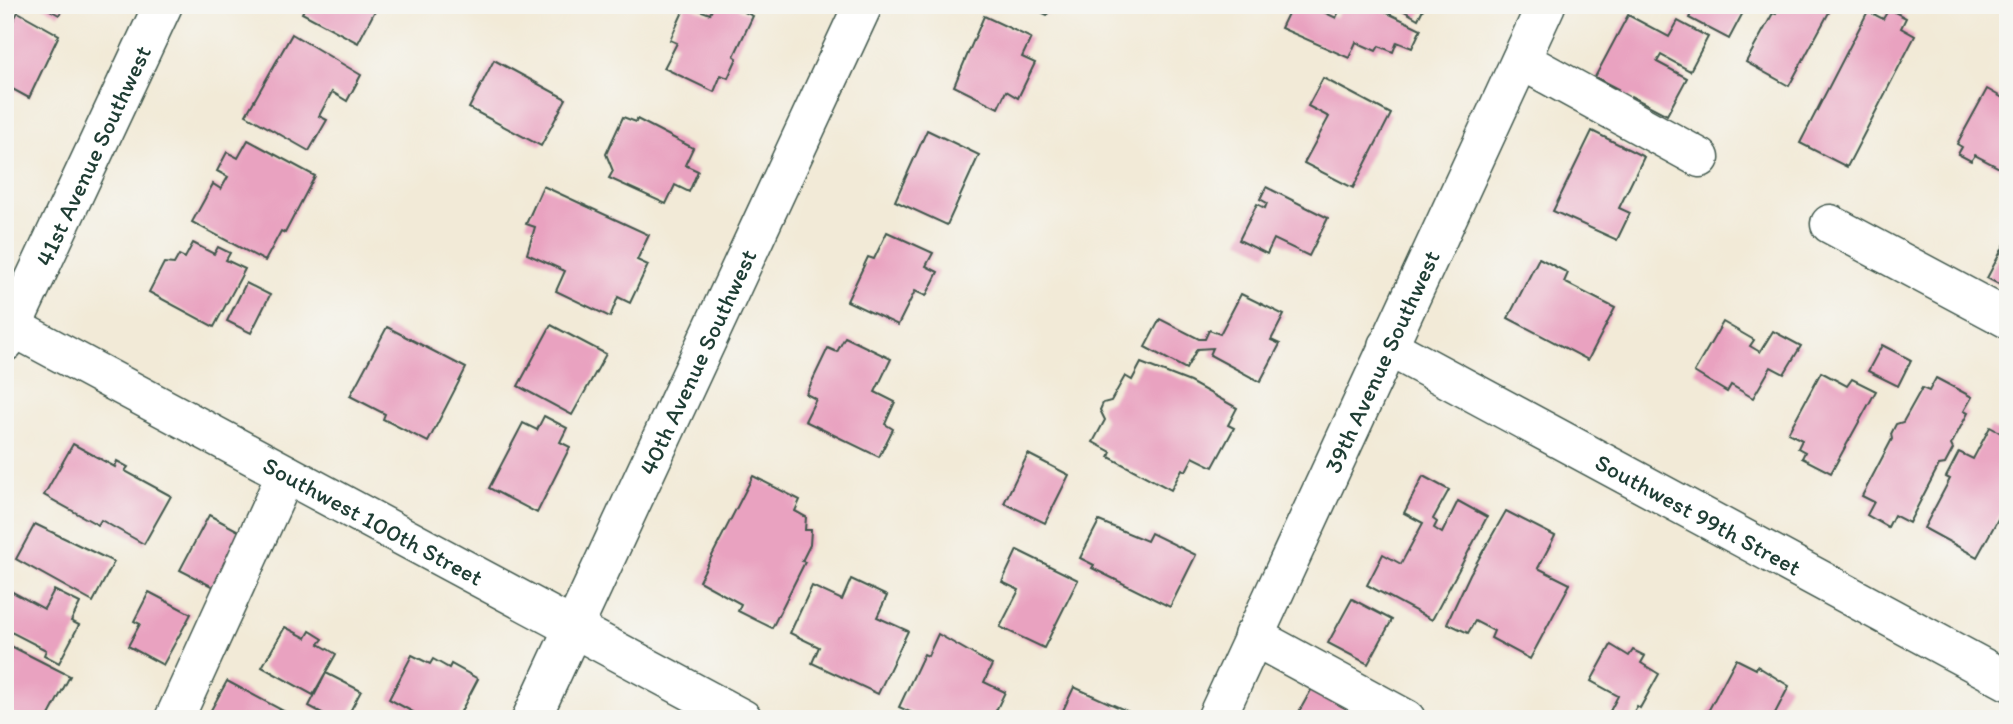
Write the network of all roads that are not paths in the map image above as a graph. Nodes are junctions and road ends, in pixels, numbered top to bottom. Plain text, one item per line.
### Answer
1 (163, 5) edge
2 (863, 5) edge
3 (1546, 5) edge
4 (1521, 60) junction
5 (1700, 158) dead end
6 (1830, 224) dead end
7 (2008, 319) edge
8 (8, 330) edge
9 (1387, 346) junction
10 (286, 474) junction
11 (573, 629) junction
12 (1253, 636) junction
13 (2008, 681) edge
14 (174, 719) edge
15 (531, 719) edge
16 (743, 719) edge
17 (1216, 719) edge
18 (1406, 719) edge

1 - 8 street, 41st Avenue Southwest
2 - 11 street, 40th Avenue Southwest
3 - 4 street, 39th Avenue Southwest
4 - 5 street
4 - 9 street, 39th Avenue Southwest
6 - 7 street
8 - 10 street, Southwest 100th Street
9 - 12 street, 39th Avenue Southwest
9 - 13 street, Southwest 99th Street
10 - 11 street, Southwest 100th Street
10 - 14 street
11 - 15 street, 40th Avenue Southwest
11 - 16 street, Southwest 100th Street
12 - 17 street, 39th Avenue Southwest
12 - 18 street

